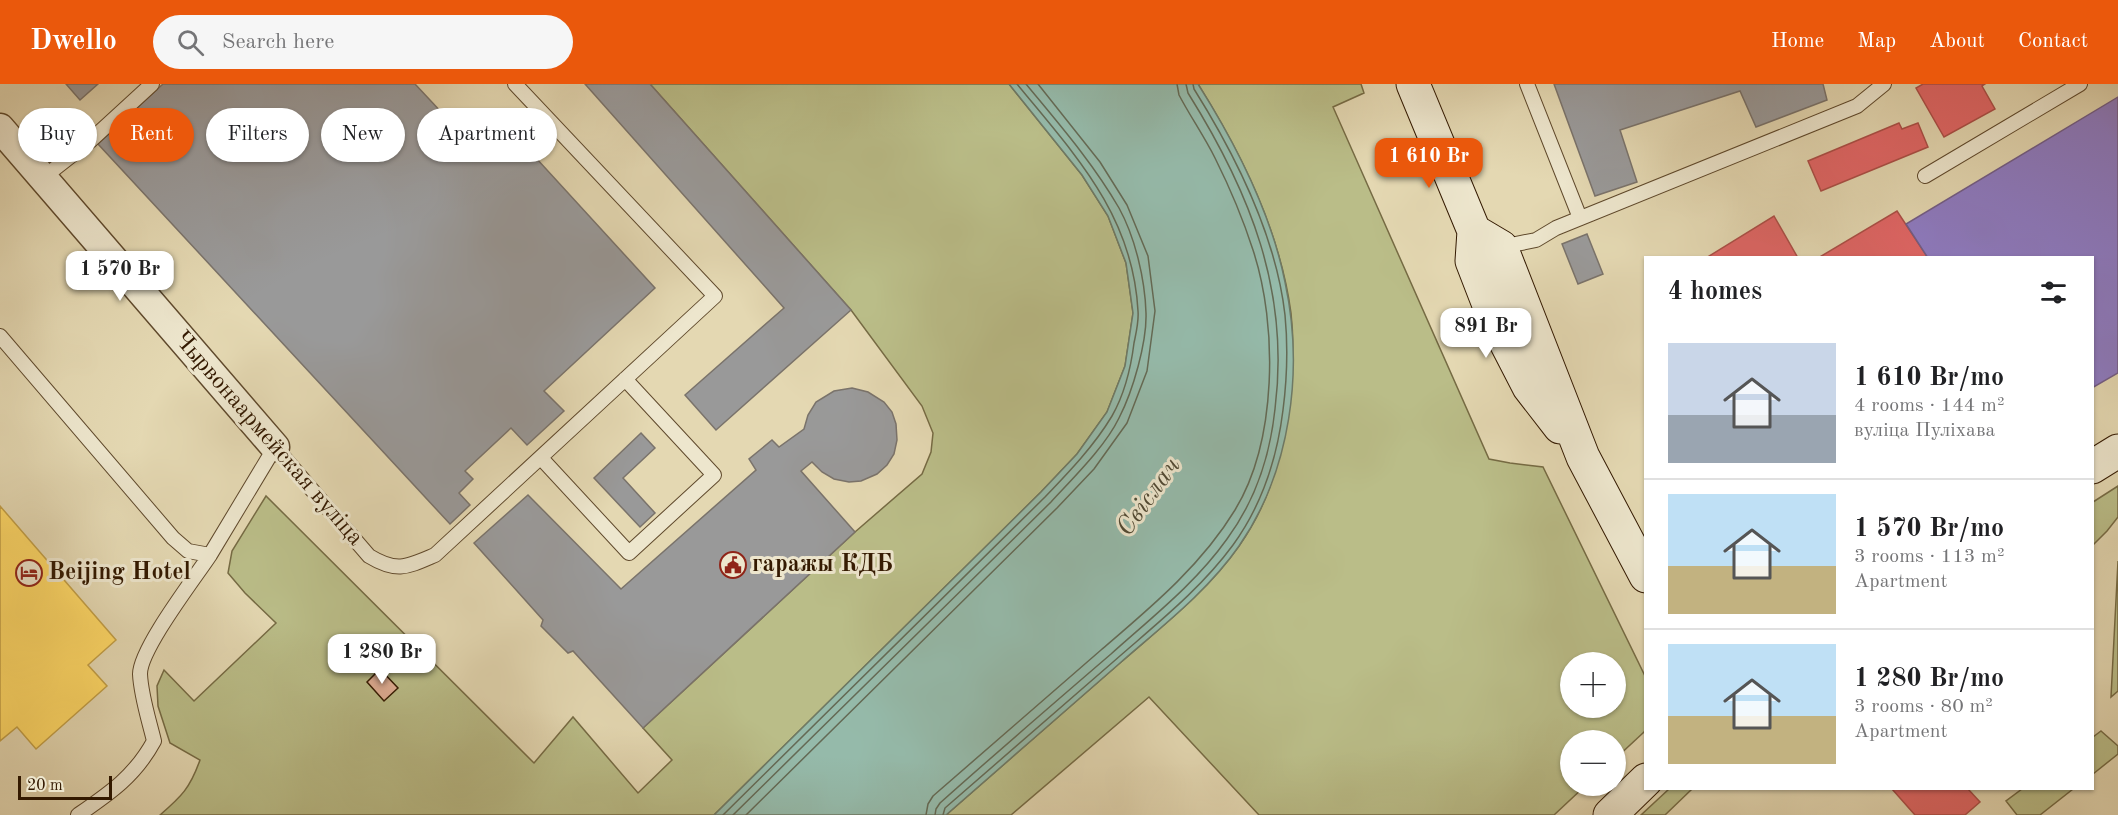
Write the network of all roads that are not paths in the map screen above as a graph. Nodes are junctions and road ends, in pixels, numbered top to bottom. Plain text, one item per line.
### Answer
1 (152, 84) edge
2 (515, 84) edge
3 (1413, 84) edge
4 (1527, 84) edge
5 (1884, 84) edge
6 (2080, 84) edge
7 (0, 128) edge
8 (1925, 176) dead end
9 (44, 177) junction
10 (1580, 218) junction
11 (1488, 239) junction
12 (0, 336) edge
13 (625, 379) junction
14 (275, 447) junction
15 (2118, 451) edge
16 (541, 458) junction
17 (2094, 466) edge
18 (210, 555) junction
19 (1644, 572) edge
20 (1644, 782) edge
21 (78, 815) edge
22 (1610, 815) edge

1 - 9 lane
2 - 13 lane
3 - 11 street
4 - 10 lane
5 - 10 lane
6 - 8 lane
7 - 9 street, Чырвонаармейская вуліца
9 - 14 street, Чырвонаармейская вуліца
10 - 11 lane
11 - 19 street
12 - 18 lane
13 - 16 lane
13 - 16 lane
14 - 16 lane, Чырвонаармейская вуліца
14 - 18 lane
15 - 17 street
18 - 21 lane
20 - 22 street

